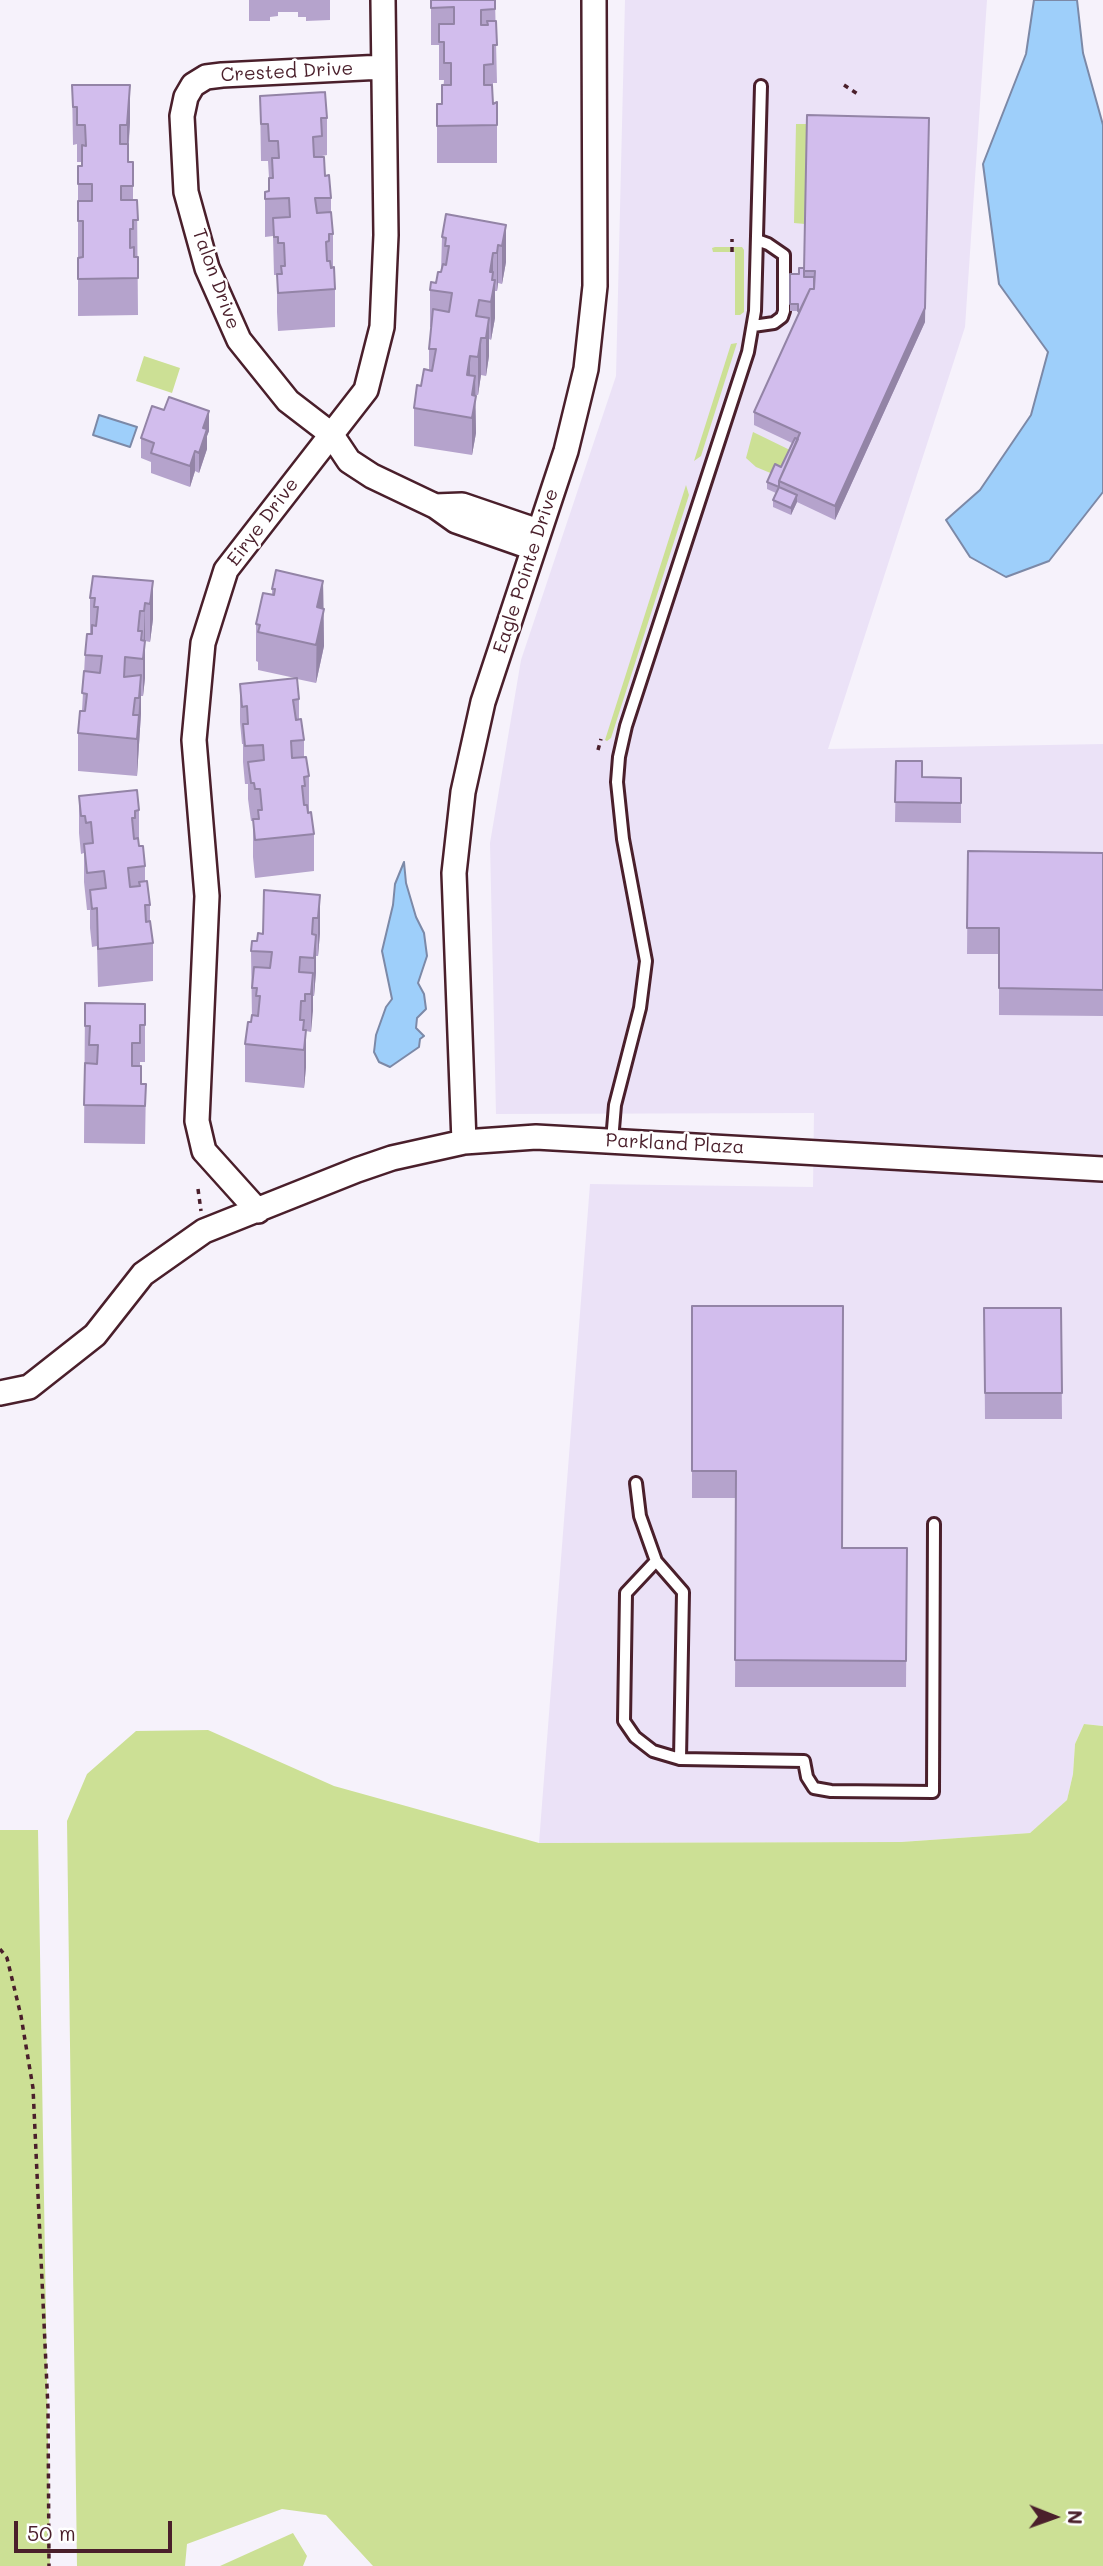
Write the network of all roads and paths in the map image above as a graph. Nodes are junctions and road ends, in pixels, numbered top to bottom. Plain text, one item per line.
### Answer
1 (383, 0) edge
2 (594, 0) edge
3 (383, 67) junction
4 (193, 85) joint
5 (844, 85) dead end
6 (761, 86) dead end
7 (859, 95) dead end
8 (732, 239) dead end
9 (757, 240) junction
10 (732, 253) dead end
11 (753, 326) junction
12 (331, 434) junction
13 (536, 540) junction
14 (601, 739) dead end
15 (598, 750) dead end
16 (612, 1141) junction
17 (464, 1142) junction
18 (1103, 1169) edge
19 (258, 1211) junction
20 (0, 1393) edge
21 (636, 1483) dead end
22 (934, 1524) dead end
23 (656, 1561) junction
24 (680, 1759) junction
25 (0, 1949) edge
26 (49, 2566) edge

1 - 3 street, Eirye Drive
2 - 13 street, Eagle Pointe Drive
3 - 4 street, Crested Drive
3 - 12 street, Eirye Drive
4 - 12 street, Talon Drive
5 - 7 path
6 - 9 lane
8 - 10 path
9 - 11 lane
9 - 11 lane
11 - 16 lane
12 - 13 street, Talon Drive
12 - 19 street, Eirye Drive
13 - 17 street, Eagle Pointe Drive
14 - 15 path
16 - 17 street, Parkland Plaza
16 - 18 street, Parkland Plaza
17 - 19 street, Parkland Plaza
19 - 20 street, Parkland Plaza
21 - 23 lane
22 - 24 lane
23 - 24 lane
23 - 24 lane
25 - 26 path

